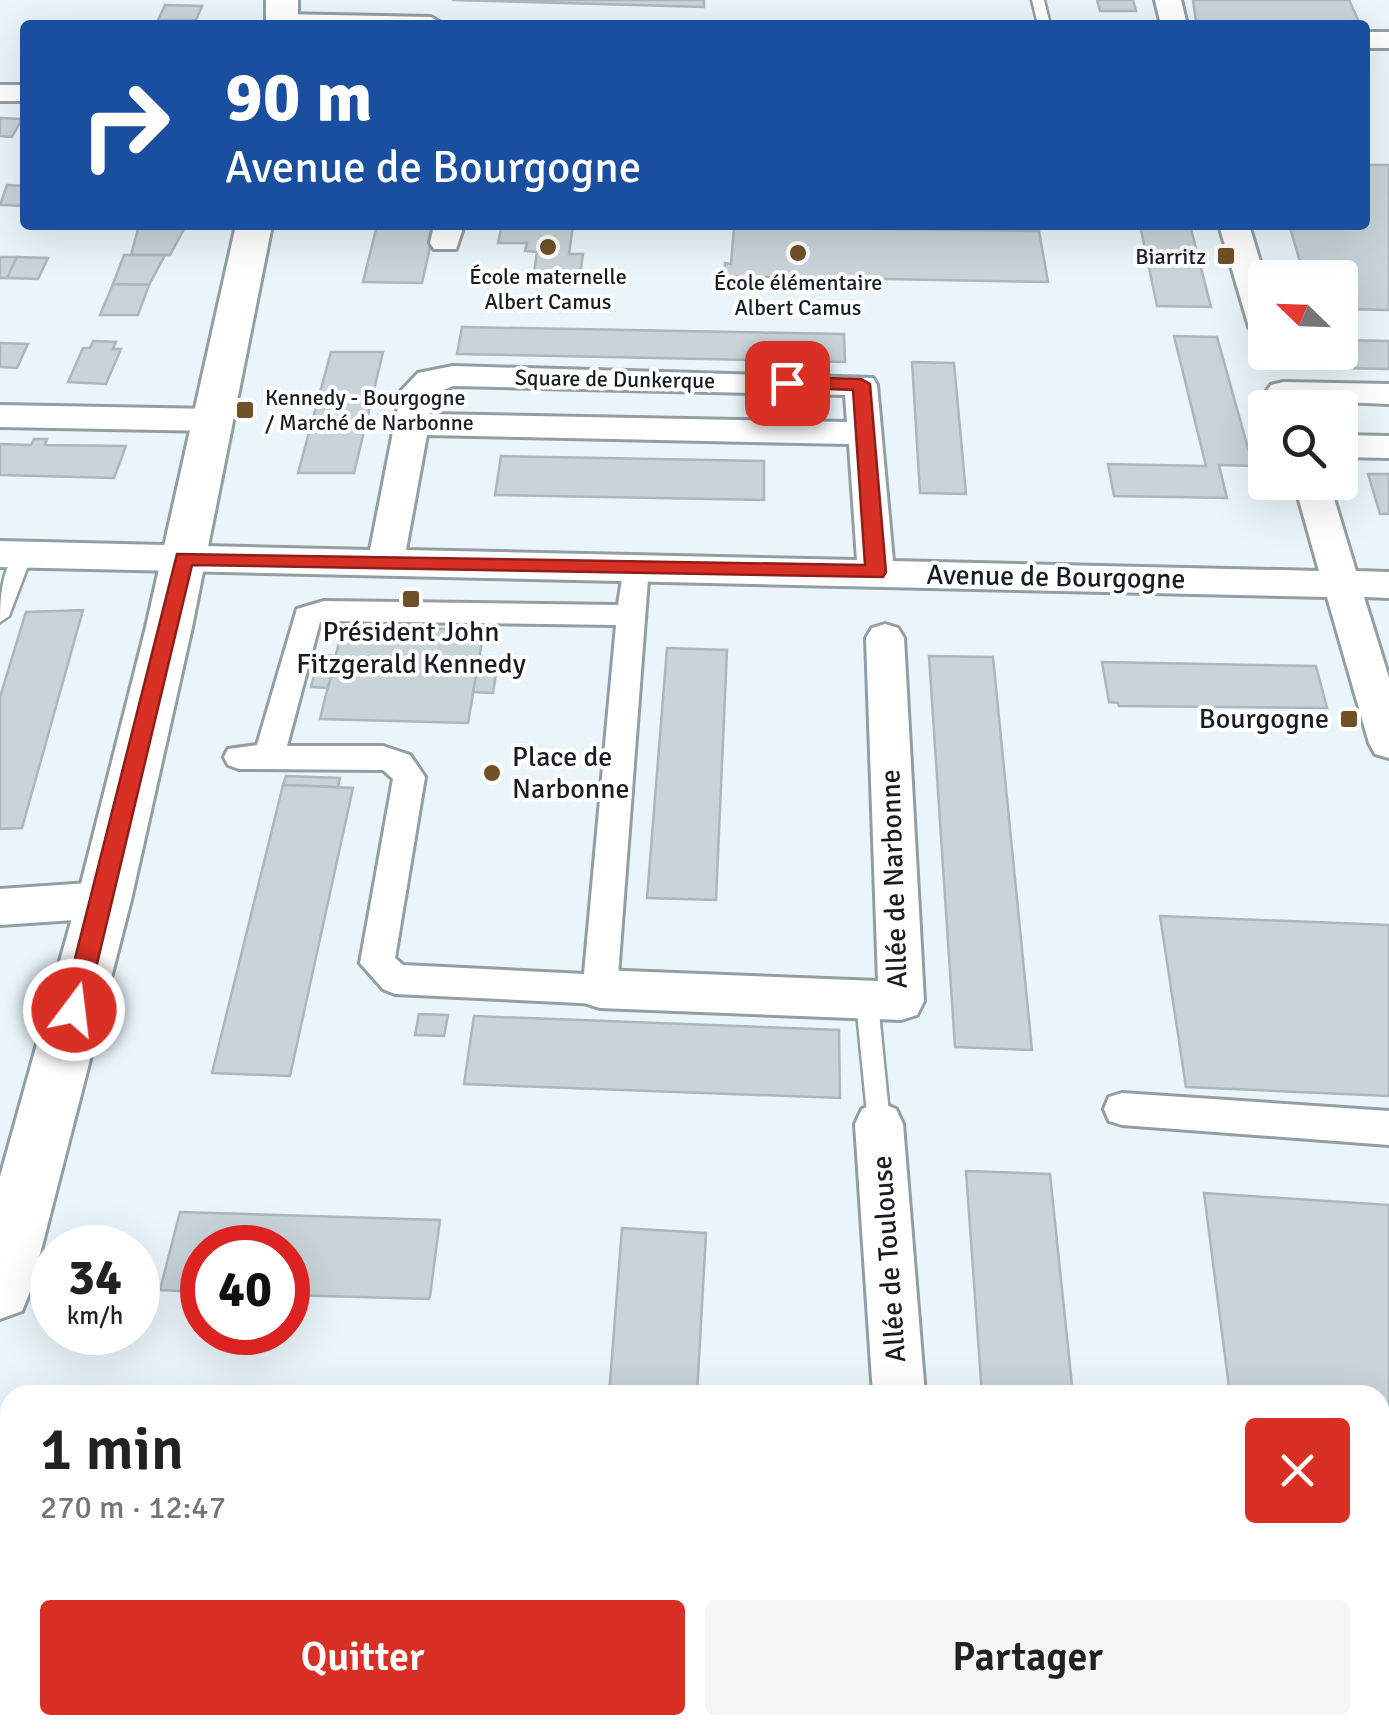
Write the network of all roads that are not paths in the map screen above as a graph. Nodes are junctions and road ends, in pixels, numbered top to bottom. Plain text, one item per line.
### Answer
1 (282, 16) edge
2 (348, 20) edge
3 (253, 230) edge
4 (1236, 230) edge
5 (1248, 271) edge
6 (1282, 388) edge
7 (1389, 394) edge
8 (0, 416) edge
9 (214, 420) junction
10 (410, 424) junction
11 (865, 434) junction
12 (1358, 446) edge
13 (1389, 447) edge
14 (1316, 500) edge
15 (12, 554) edge
16 (184, 558) junction
17 (386, 560) junction
18 (635, 566) junction
19 (876, 572) junction
20 (1344, 584) junction
21 (1389, 585) edge
22 (631, 615) junction
23 (0, 616) edge
24 (885, 638) dead end
25 (1389, 742) edge
26 (104, 900) junction
27 (0, 908) edge
28 (600, 990) junction
29 (868, 1002) junction
30 (1122, 1110) dead end
31 (879, 1124) joint
32 (1389, 1128) edge
33 (0, 1289) edge
34 (898, 1385) edge

1 - 2 street
3 - 9 street
4 - 5 street
6 - 7 street
8 - 9 street
9 - 16 street
10 - 11 street, Square de Dunkerque
10 - 11 street, Square de Dunkerque
10 - 17 street, Square de Dunkerque
11 - 19 street, Square de Dunkerque
12 - 13 street
14 - 20 street
15 - 16 street, Avenue de Bourgogne
15 - 23 lane
16 - 17 street, Avenue de Bourgogne
16 - 26 street
17 - 18 street, Avenue de Bourgogne
18 - 19 street, Avenue de Bourgogne
18 - 22 street
19 - 20 street, Avenue de Bourgogne
20 - 21 street, Avenue de Bourgogne
20 - 25 street
22 - 28 street
22 - 28 street, Allée de Narbonne
24 - 29 street, Allée de Narbonne
26 - 27 street
26 - 33 street
28 - 29 street, Allée de Narbonne
29 - 31 lane
30 - 32 street
31 - 34 street, Allée de Toulouse

